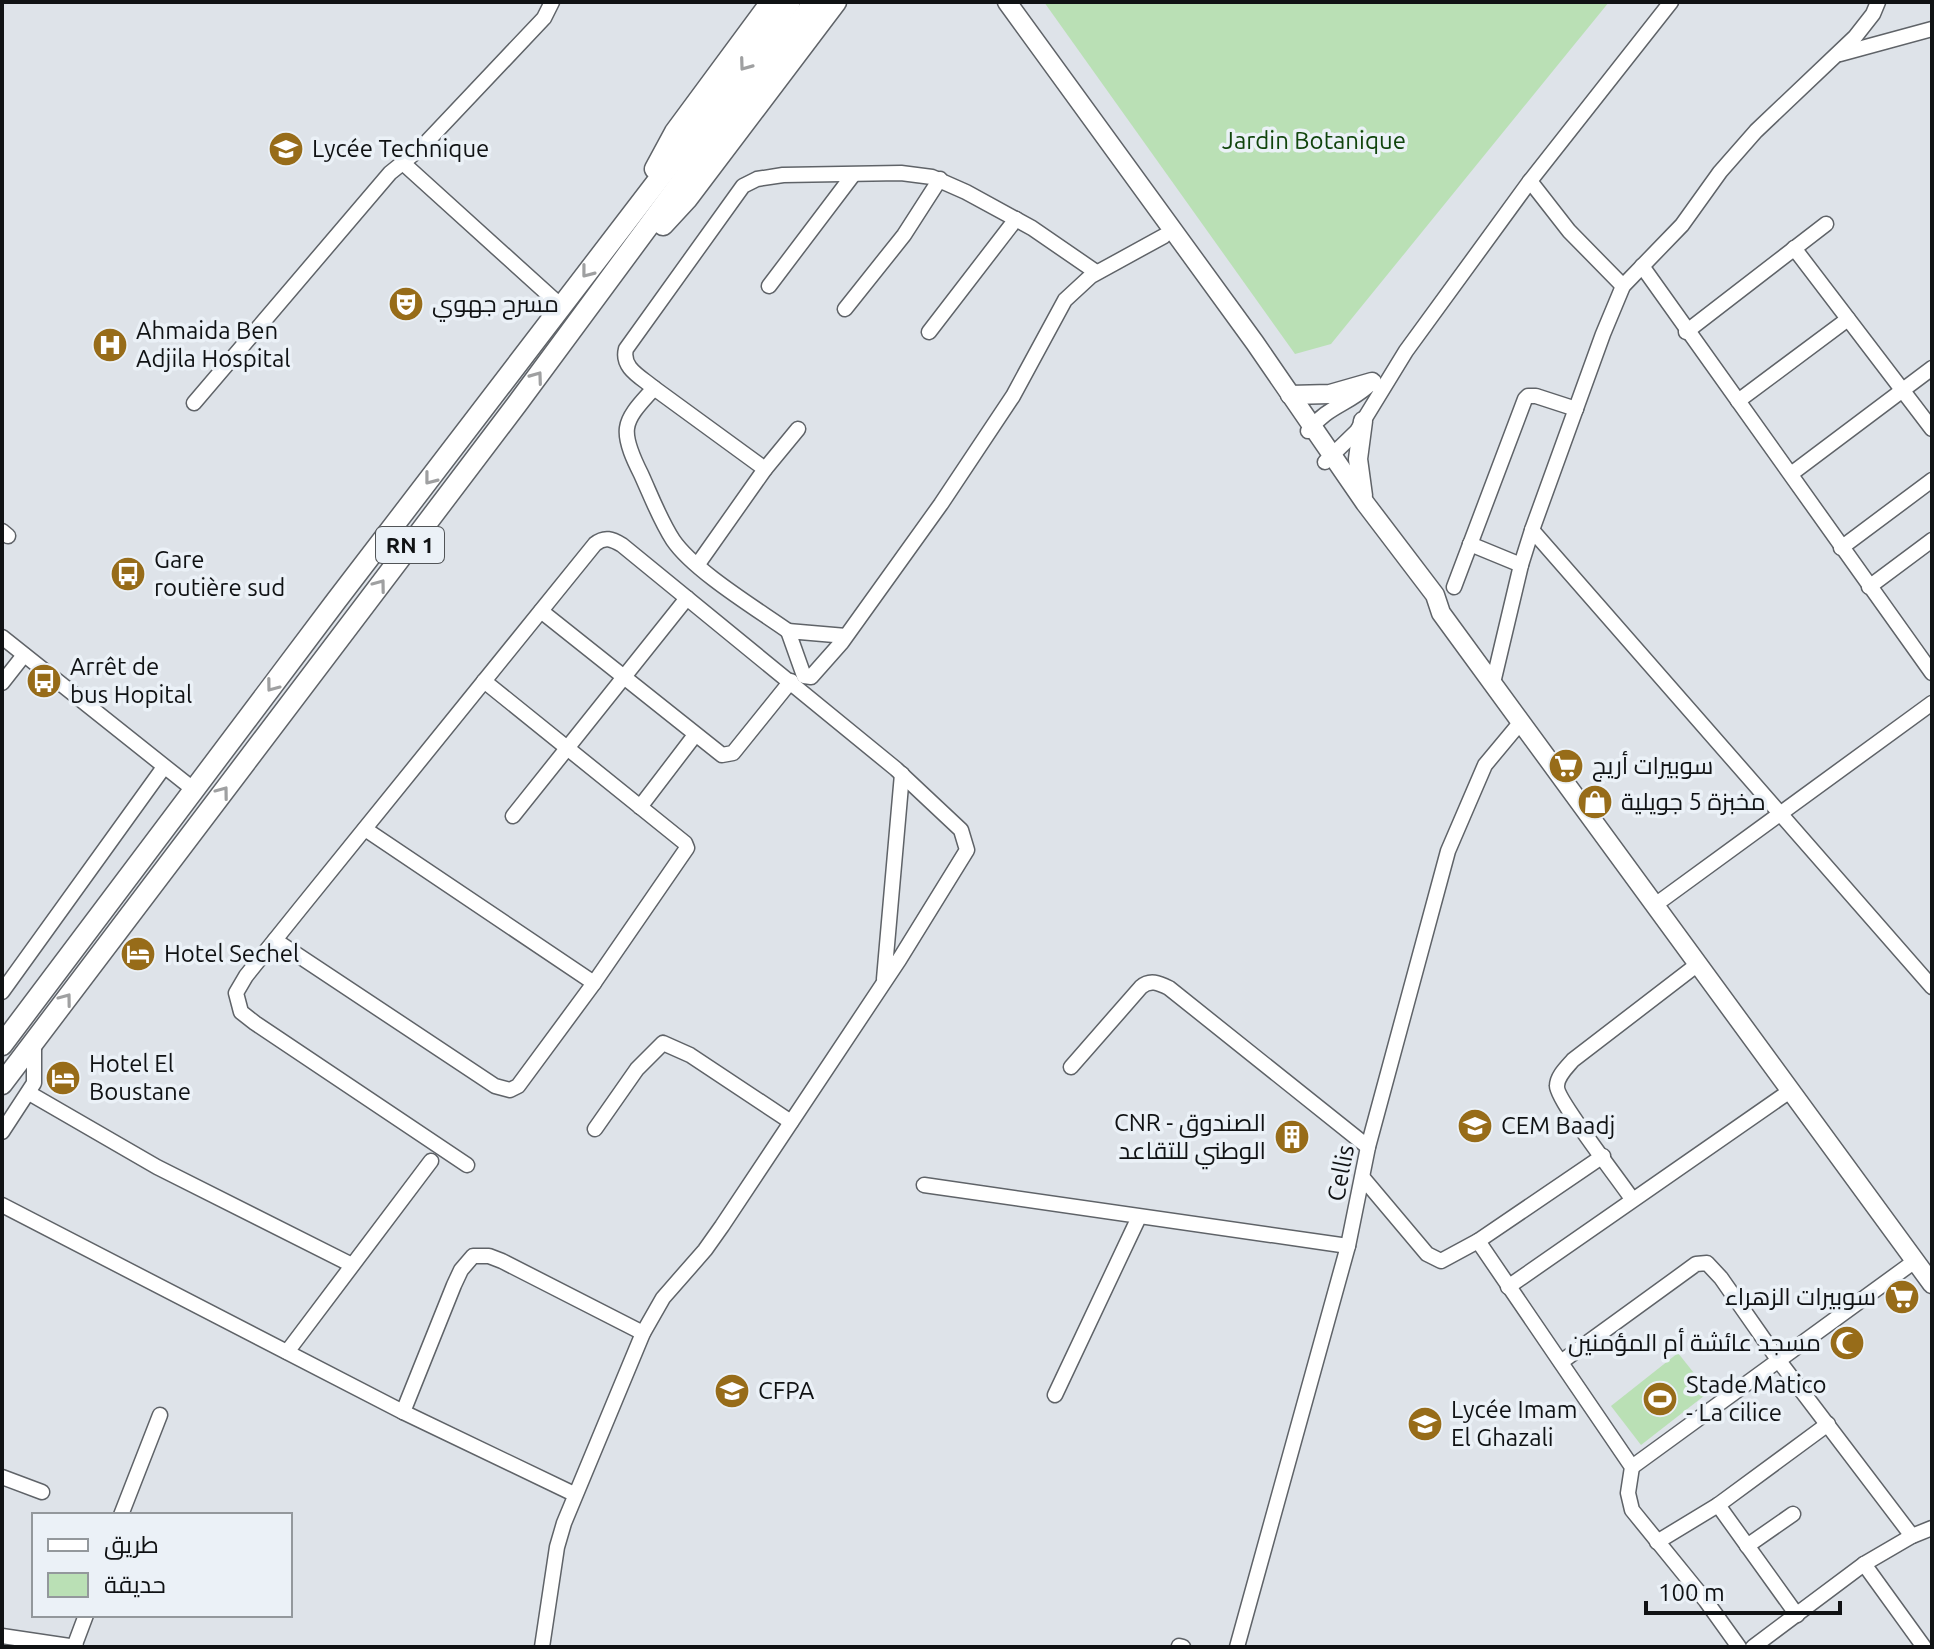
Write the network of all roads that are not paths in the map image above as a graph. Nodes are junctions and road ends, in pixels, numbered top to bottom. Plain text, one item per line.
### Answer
1 (552, 2) edge
2 (771, 2) edge
3 (790, 2) edge
4 (814, 2) edge
5 (836, 2) edge
6 (992, 2) edge
7 (1007, 2) edge
8 (1671, 2) edge
9 (1878, 2) edge
10 (1932, 29) edge
11 (1837, 55) junction
12 (403, 163) junction
13 (853, 175) junction
14 (940, 179) junction
15 (1530, 181) junction
16 (632, 213) junction
17 (1016, 219) junction
18 (1826, 224) dead end
19 (1164, 236) junction
20 (1794, 248) junction
21 (627, 256) junction
22 (1642, 266) junction
23 (1096, 272) junction
24 (769, 286) dead end
25 (1623, 286) junction
26 (561, 306) junction
27 (845, 309) dead end
28 (1848, 319) junction
29 (929, 332) dead end
30 (1686, 332) junction
31 (1406, 351) junction
32 (1932, 368) edge
33 (1372, 382) junction
34 (654, 388) junction
35 (1903, 391) junction
36 (1290, 395) junction
37 (1738, 401) junction
38 (194, 403) dead end
39 (1576, 409) junction
40 (1363, 421) junction
41 (798, 429) dead end
42 (1932, 429) edge
43 (1309, 430) junction
44 (1328, 459) junction
45 (765, 469) junction
46 (1791, 474) junction
47 (1932, 480) edge
48 (1365, 503) junction
49 (1532, 530) junction
50 (1932, 540) edge
51 (1470, 544) junction
52 (1841, 548) junction
53 (698, 564) junction
54 (1521, 565) junction
55 (1454, 587) dead end
56 (1869, 587) junction
57 (687, 598) junction
58 (541, 611) junction
59 (1441, 613) junction
60 (788, 631) junction
61 (846, 636) junction
62 (2, 637) edge
63 (24, 655) junction
64 (1932, 673) edge
65 (624, 678) junction
66 (484, 681) junction
67 (791, 681) junction
68 (2, 683) edge
69 (1493, 683) junction
70 (1932, 703) edge
71 (1520, 723) junction
72 (695, 735) junction
73 (568, 749) junction
74 (164, 767) junction
75 (902, 774) junction
76 (193, 789) junction
77 (640, 807) junction
78 (1782, 815) junction
79 (513, 816) dead end
80 (365, 829) junction
81 (1655, 905) junction
82 (275, 940) junction
83 (1698, 964) junction
84 (594, 983) junction
85 (883, 983) junction
86 (1932, 987) edge
87 (2, 992) edge
88 (34, 1041) junction
89 (2, 1045) edge
90 (1071, 1067) dead end
91 (2, 1084) edge
92 (1790, 1091) junction
93 (29, 1093) junction
94 (791, 1122) junction
95 (595, 1129) dead end
96 (2, 1132) edge
97 (1368, 1147) junction
98 (1603, 1156) junction
99 (431, 1161) dead end
100 (467, 1165) dead end
101 (1363, 1178) junction
102 (924, 1185) dead end
103 (1632, 1199) junction
104 (2, 1205) edge
105 (1139, 1217) junction
106 (1478, 1241) junction
107 (1348, 1246) junction
108 (352, 1265) junction
109 (1926, 1272) edge
110 (1508, 1287) junction
111 (643, 1333) junction
112 (287, 1352) junction
113 (1779, 1361) junction
114 (1561, 1362) junction
115 (1055, 1395) dead end
116 (403, 1412) junction
117 (160, 1415) dead end
118 (1828, 1424) junction
119 (1632, 1467) junction
120 (2, 1477) edge
121 (42, 1492) dead end
122 (574, 1494) junction
123 (1718, 1505) junction
124 (122, 1513) edge
125 (1793, 1514) dead end
126 (1932, 1528) edge
127 (1912, 1536) junction
128 (1657, 1542) junction
129 (1747, 1546) junction
130 (1864, 1564) junction
131 (1797, 1615) junction
132 (85, 1617) edge
133 (2, 1636) edge
134 (54, 1646) edge
135 (75, 1647) edge
136 (542, 1647) edge
137 (1237, 1647) edge
138 (1739, 1647) edge
139 (1753, 1647) edge
140 (1924, 1647) edge

1 - 12 street
2 - 16 highway
3 -> 16 highway, RN 1
4 - 21 highway, RN 1
5 - 21 highway
6 - 19 main road
7 - 36 main road
8 - 15 street
9 - 11 street
10 - 11 street
11 - 22 street
12 - 26 street
12 - 38 street
13 - 14 street
13 - 24 street
13 - 34 street
14 - 17 street
14 - 27 street
15 - 25 street
15 - 31 street
16 -> 26 highway, RN 1
17 - 23 street
17 - 29 street
18 - 20 street
19 - 23 street
19 - 43 main road
20 - 28 street
20 - 30 street
88 -> 21 highway, RN 1
22 - 25 street
22 - 30 street
23 - 61 street
25 - 39 street
26 -> 76 highway, RN 1
28 - 35 street
28 - 37 street
30 - 37 street
31 - 33 street
31 - 40 street
32 - 35 street
33 - 36 main road
33 - 43 street
34 - 45 street
34 - 53 street
35 - 42 street
35 - 46 street
36 - 43 main road
37 - 46 street
39 - 49 street
39 - 51 street
40 - 44 street
40 - 48 main road
41 - 45 street
43 - 44 main road
44 - 48 main road
44 - 59 main road
45 - 53 street
46 - 52 street
47 - 52 street
48 - 59 main road
49 - 54 street
49 - 78 street
50 - 56 street
51 - 54 street
51 - 55 street
52 - 56 street
53 - 60 street
54 - 69 street
56 - 64 street
57 - 58 street
57 - 65 street
57 - 67 street
58 - 65 street
58 - 66 street
59 - 69 main road
60 - 61 street
60 - 61 street
62 - 63 street
63 - 68 street
63 - 74 street
65 - 72 street
65 - 73 street
66 - 73 street
66 - 80 street
67 - 72 street
67 - 75 street
69 - 71 main road
70 - 78 street
71 - 81 main road
71 - 97 street, Cellis
72 - 77 street
73 - 77 street
73 - 79 street
74 - 76 street
74 - 87 street
75 - 85 street
75 - 85 street
76 - 89 highway, RN 1
77 - 84 street
78 - 81 street
78 - 86 street
80 - 82 street
80 - 84 street
81 - 83 main road
82 - 84 street
82 - 100 street
83 - 92 main road
83 - 98 street
85 - 94 street
88 - 91 highway, RN 1
88 - 93 street
90 - 97 street
92 - 103 street
92 - 109 main road
93 - 96 street
93 - 108 street
94 - 95 street
94 - 111 street
97 - 101 street, Cellis
98 - 103 street
98 - 106 street
99 - 108 street
101 - 106 street
101 - 107 street, Cellis
102 - 105 street
103 - 110 street
104 - 112 street
105 - 107 street
105 - 115 street
106 - 110 street
107 - 137 street, Cellis
108 - 112 street
109 - 113 street
110 - 114 street
111 - 116 street
111 - 122 street
112 - 116 street
113 - 114 street
113 - 118 street
113 - 119 street
114 - 119 street
116 - 122 street
117 - 124 street
118 - 123 street
118 - 127 street
119 - 128 street
120 - 121 street
122 - 136 street
123 - 128 street
123 - 129 street
125 - 129 street
126 - 127 street
127 - 130 street
128 - 138 street
129 - 131 street
130 - 131 street
130 - 140 street
131 - 139 street
132 - 135 street
133 - 134 street
134 - 135 street

